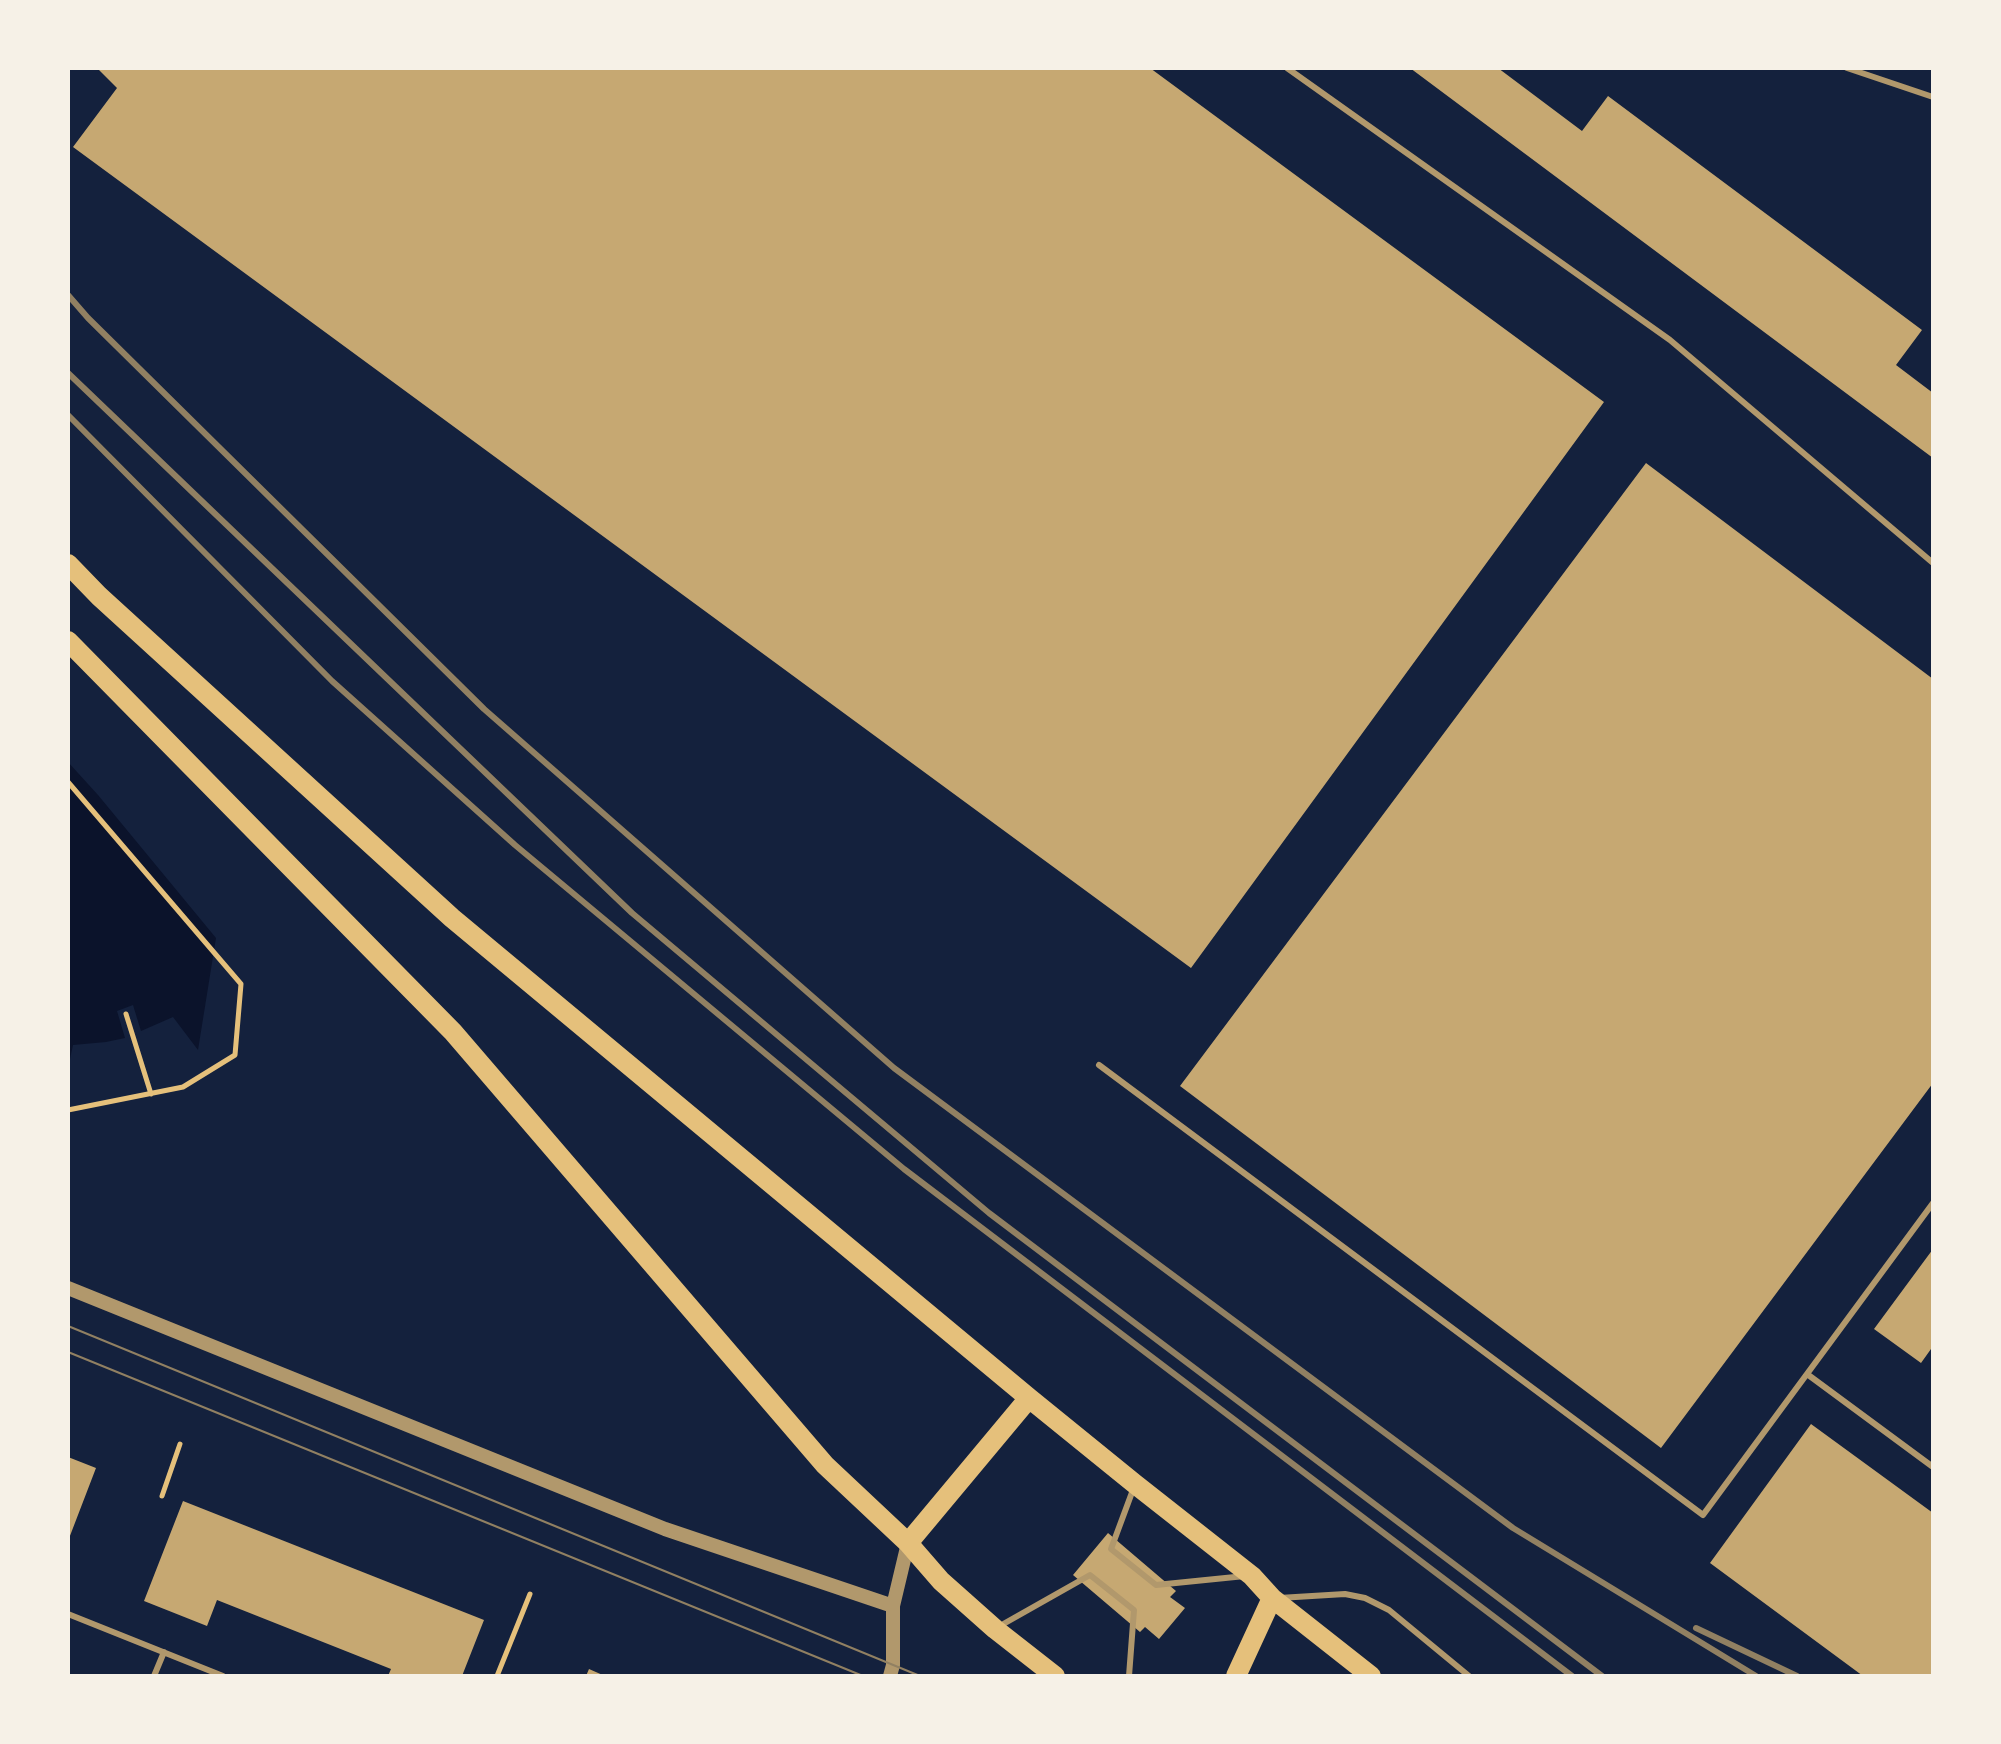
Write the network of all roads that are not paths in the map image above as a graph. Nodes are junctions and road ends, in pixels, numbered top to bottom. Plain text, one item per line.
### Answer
1 (1287, 68) edge
2 (1847, 68) edge
3 (1933, 97) edge
4 (1933, 563) edge
5 (68, 564) edge
6 (68, 641) edge
7 (1099, 1065) dead end
8 (1933, 1203) edge
9 (68, 1288) edge
10 (1807, 1374) junction
11 (1029, 1398) junction
12 (1933, 1467) edge
13 (1135, 1484) junction
14 (908, 1543) junction
15 (1252, 1576) junction
16 (1272, 1598) junction
17 (893, 1606) junction
18 (68, 1614) edge
19 (995, 1629) junction
20 (164, 1652) junction
21 (154, 1676) edge
22 (223, 1676) edge
23 (890, 1676) edge
24 (1055, 1676) edge
25 (1129, 1676) edge
26 (1236, 1676) edge
27 (1371, 1676) edge
28 (1469, 1676) edge

1 - 4 lane
2 - 3 lane
5 - 11 main road
6 - 14 main road
7 - 10 lane
8 - 10 lane
9 - 17 street
10 - 12 lane
11 - 13 main road
11 - 14 main road
13 - 15 main road
13 - 15 lane
14 - 17 street
14 - 19 main road
15 - 16 main road
16 - 26 main road
16 - 27 main road
16 - 28 lane
17 - 23 street
18 - 20 lane
19 - 24 main road
19 - 25 lane
20 - 21 lane
20 - 22 lane

